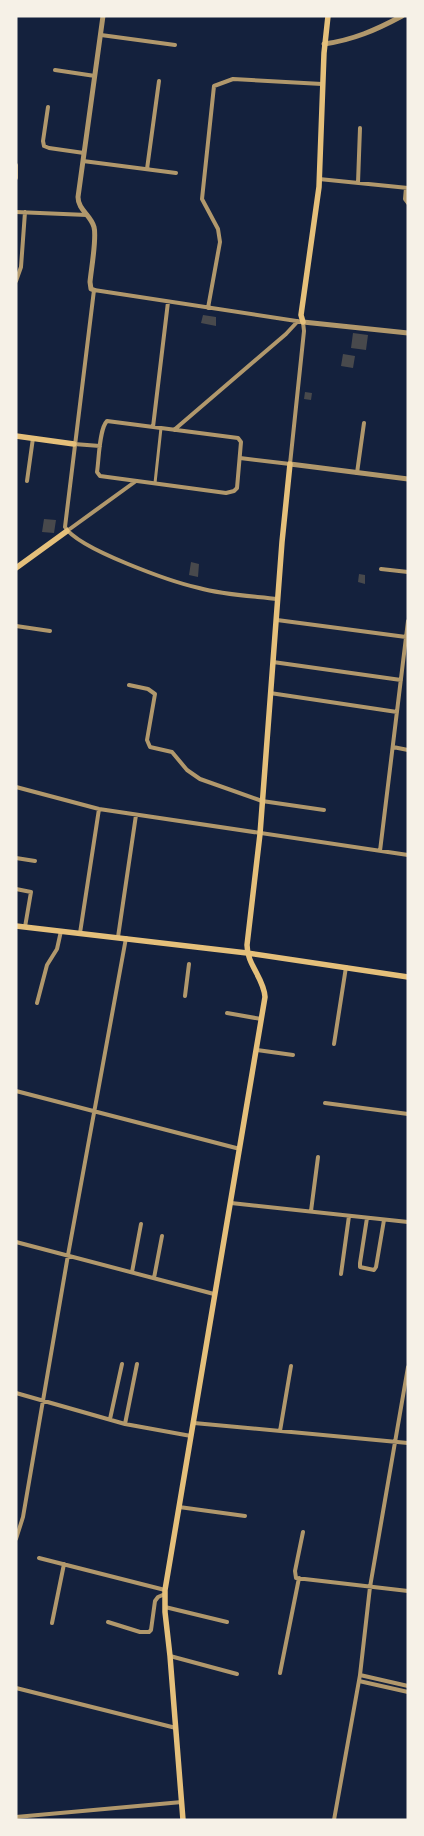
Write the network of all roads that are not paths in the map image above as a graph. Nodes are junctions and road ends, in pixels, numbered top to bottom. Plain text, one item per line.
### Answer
1 (103, 16) edge
2 (328, 16) edge
3 (402, 16) edge
4 (101, 35) junction
5 (324, 44) junction
6 (175, 46) dead end
7 (55, 70) dead end
8 (95, 76) junction
9 (159, 81) dead end
10 (322, 84) junction
11 (48, 107) dead end
12 (360, 128) dead end
13 (84, 153) junction
14 (83, 162) junction
15 (16, 165) edge
16 (147, 169) junction
17 (176, 173) dead end
18 (16, 178) edge
19 (319, 179) junction
20 (358, 183) junction
21 (407, 188) edge
22 (408, 203) edge
23 (16, 212) edge
24 (25, 212) junction
25 (87, 215) junction
26 (16, 280) edge
27 (94, 290) junction
28 (168, 302) junction
29 (208, 308) junction
30 (300, 321) junction
31 (408, 333) edge
32 (364, 423) dead end
33 (153, 427) junction
34 (161, 428) junction
35 (174, 431) junction
36 (16, 436) edge
37 (33, 438) junction
38 (74, 444) junction
39 (100, 446) junction
40 (240, 458) junction
41 (290, 464) junction
42 (357, 473) junction
43 (408, 479) edge
44 (27, 481) dead end
45 (136, 481) junction
46 (155, 483) junction
47 (67, 531) junction
48 (16, 568) edge
49 (381, 569) dead end
50 (408, 572) edge
51 (278, 599) junction
52 (277, 620) junction
53 (408, 621) edge
54 (16, 626) edge
55 (50, 631) dead end
56 (406, 637) junction
57 (273, 662) junction
58 (401, 680) junction
59 (129, 685) dead end
60 (270, 693) junction
61 (397, 712) junction
62 (392, 747) junction
63 (408, 750) edge
64 (16, 787) edge
65 (262, 801) junction
66 (99, 809) junction
67 (324, 810) dead end
68 (136, 815) junction
69 (260, 834) junction
70 (380, 851) junction
71 (408, 855) edge
72 (16, 858) edge
73 (35, 860) dead end
74 (16, 889) edge
75 (16, 926) edge
76 (25, 927) junction
77 (61, 931) junction
78 (80, 933) junction
79 (118, 937) junction
80 (126, 938) junction
81 (247, 953) junction
82 (189, 964) dead end
83 (346, 967) junction
84 (408, 977) edge
85 (185, 996) dead end
86 (37, 1003) dead end
87 (227, 1013) dead end
88 (262, 1019) junction
89 (334, 1044) dead end
90 (257, 1050) junction
91 (293, 1055) dead end
92 (16, 1091) edge
93 (325, 1103) dead end
94 (94, 1112) junction
95 (408, 1114) edge
96 (240, 1148) junction
97 (318, 1157) dead end
98 (231, 1203) junction
99 (310, 1211) junction
100 (349, 1216) junction
101 (367, 1218) junction
102 (384, 1220) junction
103 (408, 1222) edge
104 (141, 1224) dead end
105 (162, 1236) dead end
106 (16, 1242) edge
107 (68, 1255) junction
108 (132, 1272) junction
109 (341, 1274) dead end
110 (154, 1278) junction
111 (214, 1294) junction
112 (122, 1364) dead end
113 (137, 1364) dead end
114 (291, 1366) dead end
115 (408, 1367) edge
116 (16, 1393) edge
117 (44, 1400) junction
118 (110, 1419) junction
119 (194, 1423) junction
120 (125, 1424) junction
121 (280, 1431) junction
122 (192, 1436) junction
123 (395, 1442) junction
124 (408, 1443) edge
125 (179, 1507) junction
126 (245, 1516) dead end
127 (303, 1532) dead end
128 (16, 1539) edge
129 (39, 1558) dead end
130 (64, 1564) junction
131 (298, 1578) junction
132 (370, 1587) junction
133 (408, 1591) edge
134 (165, 1592) junction
135 (165, 1607) junction
136 (108, 1622) dead end
137 (226, 1622) dead end
138 (52, 1623) dead end
139 (170, 1656) junction
140 (280, 1673) dead end
141 (237, 1674) dead end
142 (360, 1675) junction
143 (359, 1681) junction
144 (408, 1686) edge
145 (16, 1688) edge
146 (408, 1692) edge
147 (176, 1728) junction
148 (182, 1802) junction
149 (16, 1817) edge
150 (183, 1820) edge
151 (334, 1820) edge

1 - 4 street
2 - 5 main road
3 - 5 street
4 - 6 street
4 - 8 street
5 - 10 main road
7 - 8 street
8 - 13 street
9 - 16 street
10 - 19 main road
10 - 29 street
11 - 13 street
12 - 20 street
13 - 14 street
14 - 16 street
14 - 25 street
15 - 18 street
16 - 17 street
19 - 20 street
19 - 30 main road
20 - 21 street
21 - 22 street
23 - 24 street
24 - 25 street
24 - 26 street
25 - 27 street
27 - 28 street
27 - 38 street
28 - 29 street
28 - 33 street
29 - 30 street
30 - 31 street
30 - 35 street
30 - 41 street
32 - 42 street
33 - 34 street
33 - 39 street
34 - 35 street
34 - 46 street
35 - 40 street
36 - 37 main road
37 - 38 main road
37 - 44 street
38 - 39 street
38 - 47 street
39 - 45 street
40 - 41 street
40 - 46 street
41 - 42 street
41 - 51 main road
42 - 43 street
45 - 46 street
45 - 47 street
47 - 48 main road
47 - 51 street
49 - 50 street
51 - 52 main road
52 - 56 street
52 - 57 main road
53 - 56 street
54 - 55 street
56 - 58 street
57 - 58 street
57 - 60 main road
58 - 61 street
59 - 65 street
60 - 61 street
60 - 65 main road
61 - 62 street
62 - 63 street
62 - 70 street
64 - 66 street
65 - 67 street
65 - 69 main road
66 - 68 street
66 - 78 street
68 - 69 street
68 - 79 street
69 - 70 street
69 - 81 main road
70 - 71 street
72 - 73 street
74 - 76 street
75 - 76 main road
76 - 77 main road
77 - 78 main road
77 - 86 street
78 - 79 main road
79 - 80 main road
80 - 81 main road
80 - 94 street
81 - 83 main road
81 - 88 main road
82 - 85 street
83 - 84 main road
83 - 89 street
87 - 88 street
88 - 90 main road
90 - 91 street
90 - 96 main road
92 - 94 street
93 - 95 street
94 - 96 street
94 - 107 street
96 - 98 main road
97 - 99 street
98 - 99 street
98 - 111 main road
99 - 100 street
100 - 101 street
100 - 109 street
101 - 102 street
101 - 102 street
102 - 103 street
104 - 108 street
105 - 110 street
106 - 107 street
107 - 108 street
107 - 117 street
108 - 110 street
110 - 111 street
111 - 119 main road
112 - 118 street
113 - 120 street
114 - 121 street
115 - 123 street
116 - 117 street
117 - 118 street
117 - 128 street
118 - 120 street
119 - 121 street
119 - 122 main road
120 - 122 street
121 - 123 street
122 - 125 main road
123 - 124 street
123 - 132 street
125 - 126 street
125 - 134 main road
127 - 131 street
129 - 130 street
130 - 134 street
130 - 138 street
131 - 132 street
131 - 140 street
132 - 133 street
132 - 142 street
134 - 135 main road
134 - 136 street
135 - 137 street
135 - 139 main road
139 - 141 street
139 - 147 main road
142 - 143 street
142 - 144 street
143 - 146 street
143 - 151 street
145 - 147 street
147 - 148 main road
148 - 149 street
148 - 150 main road

